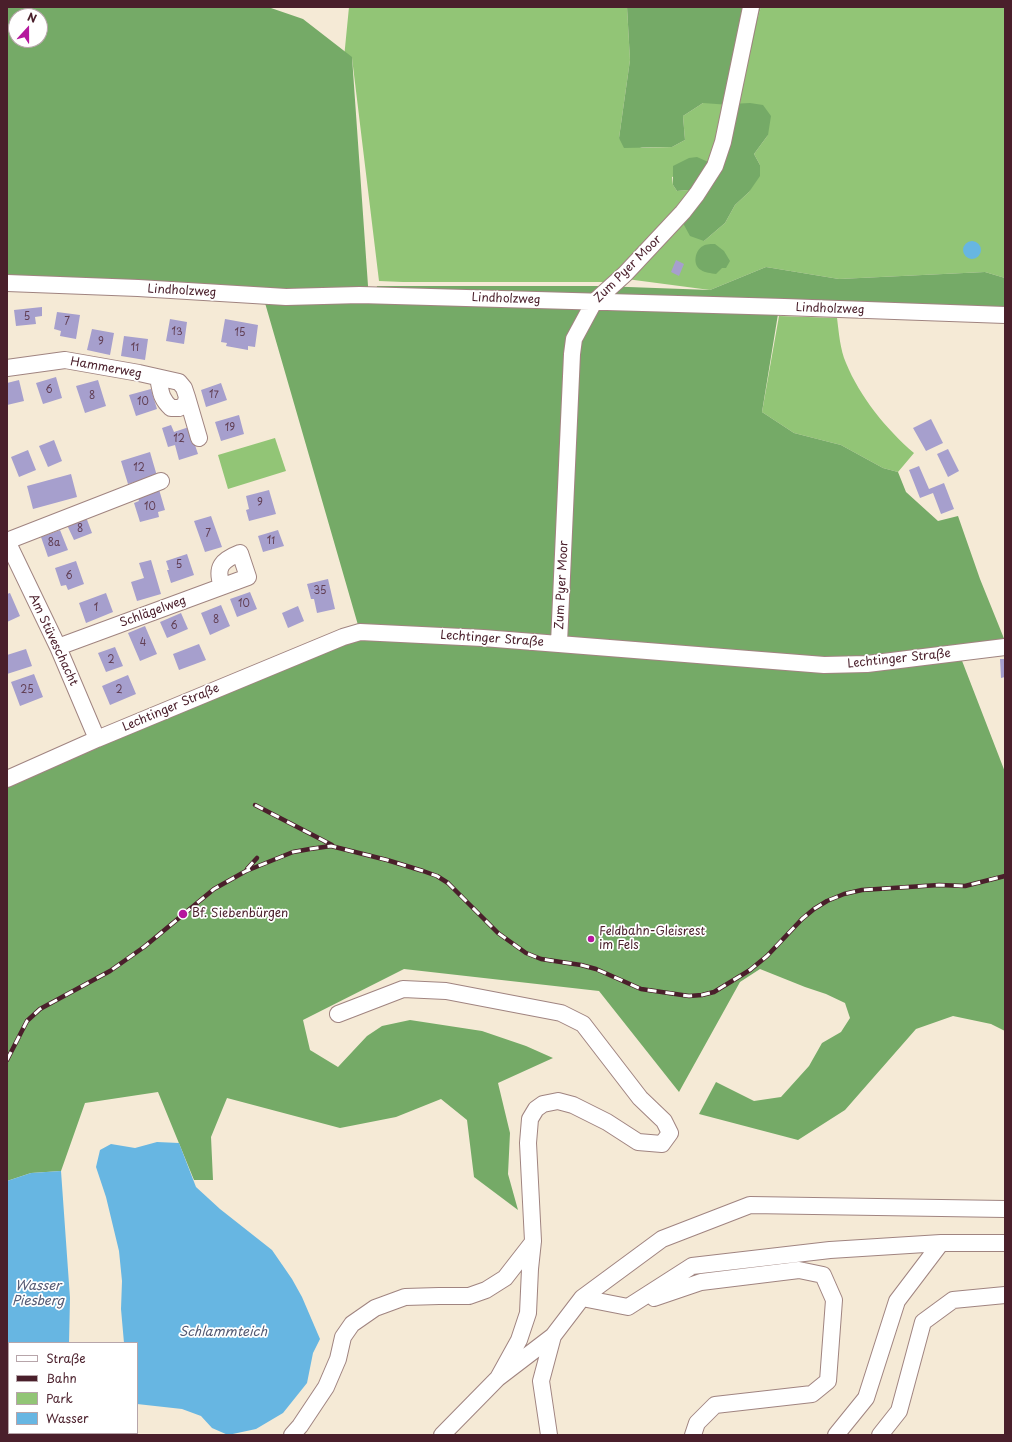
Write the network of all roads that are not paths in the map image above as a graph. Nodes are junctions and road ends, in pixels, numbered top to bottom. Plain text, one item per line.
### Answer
1 (751, 7) edge
2 (7, 283) edge
3 (594, 302) junction
4 (1005, 316) edge
5 (7, 368) edge
6 (158, 378) junction
7 (187, 397) junction
8 (200, 438) dead end
9 (160, 481) dead end
10 (7, 541) edge
11 (222, 586) junction
12 (559, 643) junction
13 (58, 647) junction
14 (1005, 647) edge
15 (97, 739) junction
16 (7, 779) edge
17 (338, 1014) dead end
18 (1005, 1209) edge
19 (533, 1241) junction
20 (942, 1243) junction
21 (1005, 1243) edge
22 (1005, 1295) edge
23 (582, 1298) junction
24 (628, 1307) junction
25 (553, 1336) junction
26 (498, 1378) junction
27 (292, 1435) edge
28 (442, 1435) edge
29 (549, 1435) edge
30 (693, 1435) edge
31 (836, 1435) edge
32 (880, 1435) edge

1 - 3 street, Zum Pyer Moor
2 - 3 street, Lindholzweg
3 - 4 street, Lindholzweg
3 - 12 street, Zum Pyer Moor
5 - 6 street, Hammerweg
6 - 7 street, Hammerweg
6 - 7 street, Hammerweg
7 - 8 street
9 - 10 street, Am Stüveschacht
10 - 13 street, Am Stüveschacht
11 - 11 street, Schlägelweg
11 - 13 street, Schlägelweg
12 - 14 street, Lechtinger Straße
12 - 15 street, Lechtinger Straße
13 - 15 street, Am Stüveschacht
15 - 16 street, Lechtinger Straße
17 - 19 street
18 - 23 street
19 - 26 street
19 - 27 street
20 - 21 street
20 - 24 street
20 - 31 street
22 - 32 street
23 - 24 street
23 - 25 street
24 - 30 street
25 - 26 street
25 - 29 street
26 - 28 street

